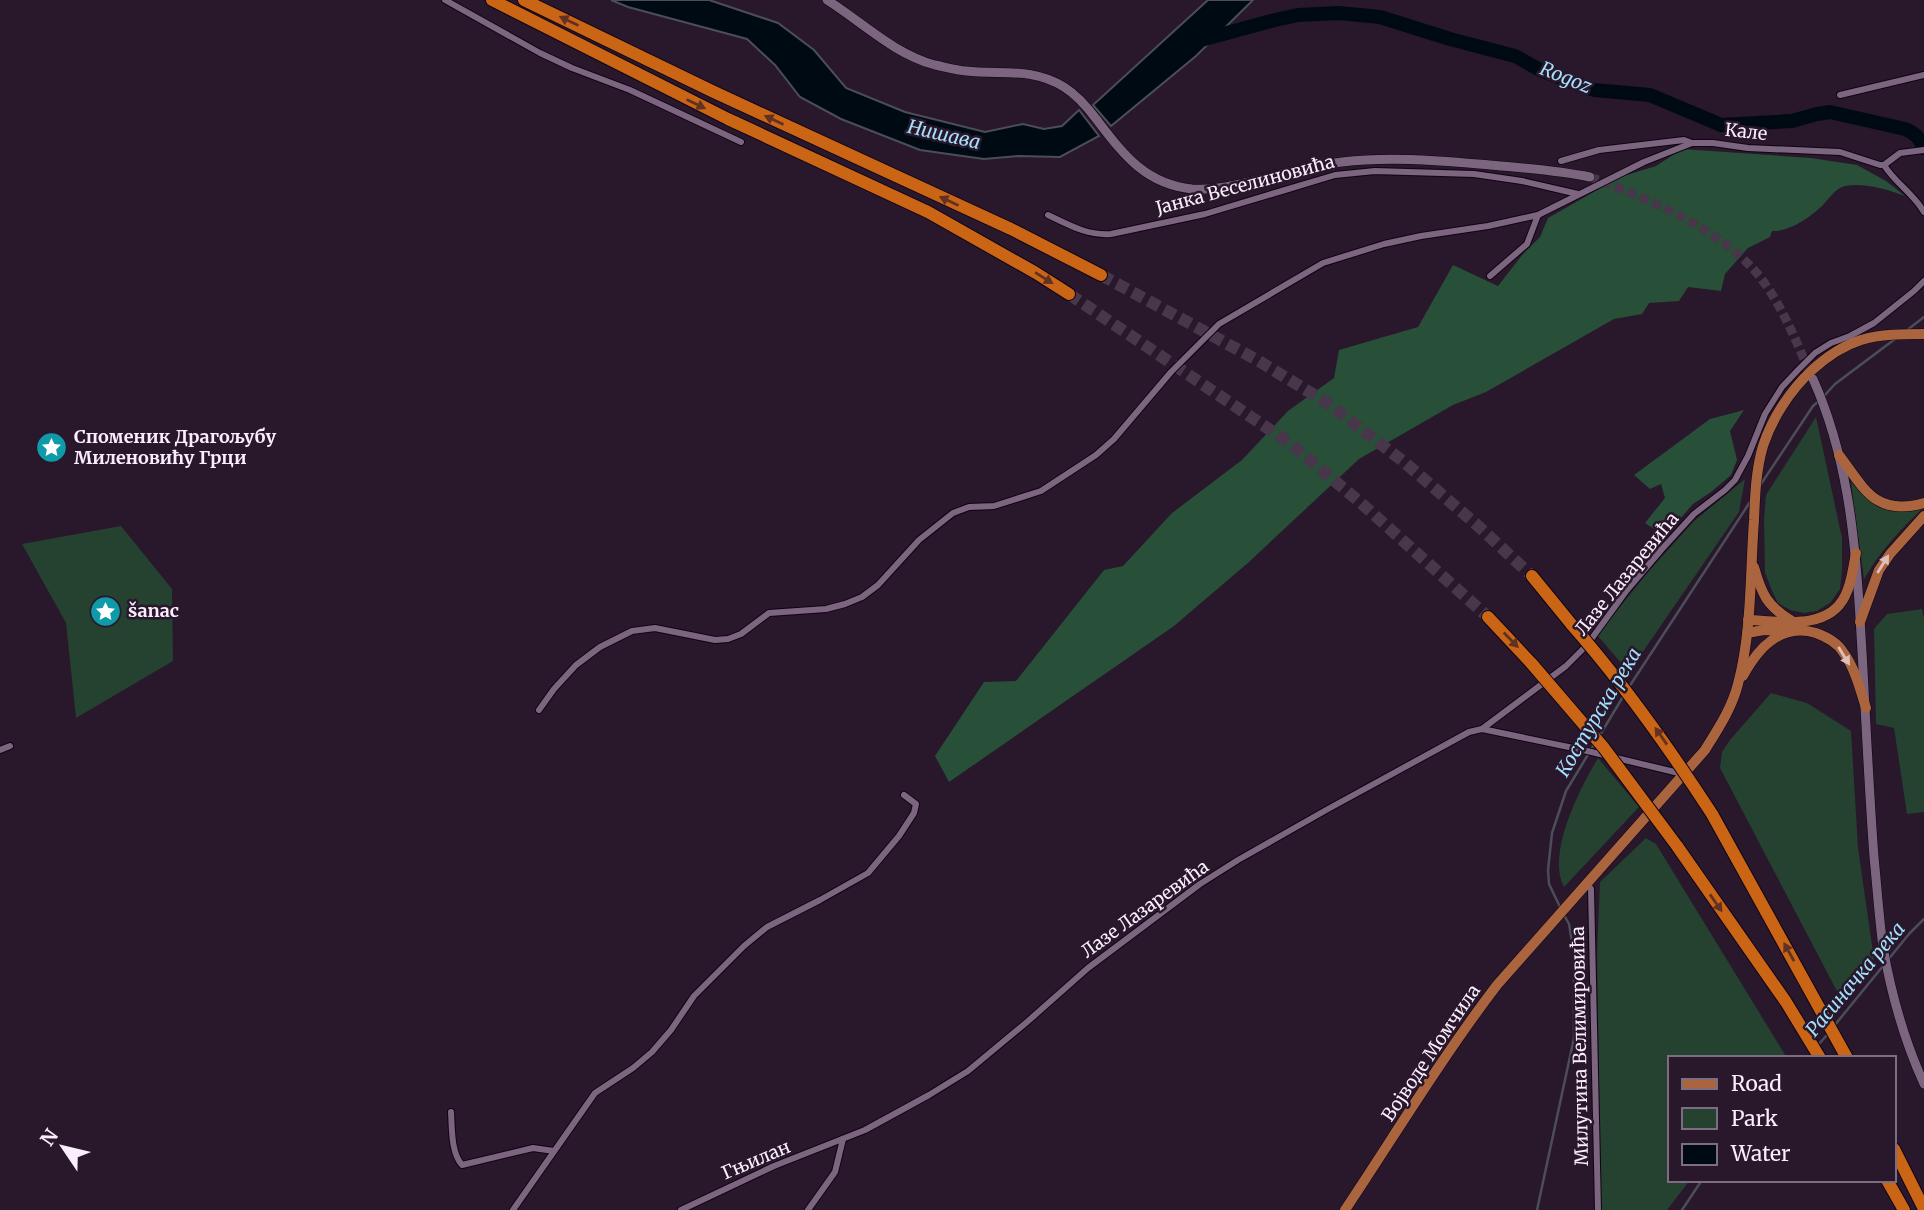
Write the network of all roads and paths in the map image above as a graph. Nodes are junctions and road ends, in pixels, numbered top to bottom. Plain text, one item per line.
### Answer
1 (445, 0) edge
2 (492, 0) edge
3 (524, 0) edge
4 (827, 0) edge
5 (1924, 75) edge
6 (1840, 95) dead end
7 (741, 142) dead end
8 (1692, 143) junction
9 (1922, 151) edge
10 (1561, 161) dead end
11 (1884, 164) junction
12 (1590, 177) tunnel mouth
13 (1578, 194) junction
14 (1924, 212) edge
15 (1048, 215) dead end
16 (1538, 215) junction
17 (1101, 275) tunnel mouth
18 (1490, 276) dead end
19 (1924, 281) edge
20 (1069, 294) tunnel mouth
21 (1924, 334) edge
22 (1814, 382) tunnel mouth
23 (1839, 455) junction
24 (1924, 503) edge
25 (1924, 516) edge
26 (1856, 553) junction
27 (1751, 558) junction
28 (1532, 576) tunnel mouth
29 (1488, 617) tunnel mouth
30 (1748, 620) junction
31 (1793, 621) junction
32 (1860, 622) junction
33 (1786, 631) junction
34 (1747, 633) junction
35 (1738, 685) junction
36 (1866, 708) junction
37 (539, 710) dead end
38 (1482, 729) junction
39 (10, 747) dead end
40 (0, 750) edge
41 (1684, 775) junction
42 (904, 795) dead end
43 (1587, 883) junction
44 (1819, 1056) edge
45 (1846, 1056) edge
46 (1924, 1084) edge
47 (451, 1112) dead end
48 (843, 1139) junction
49 (554, 1151) junction
50 (1896, 1153) edge
51 (1889, 1182) edge
52 (1924, 1209) edge
53 (513, 1210) edge
54 (681, 1210) edge
55 (808, 1210) edge
56 (1345, 1210) edge
57 (1598, 1210) edge
58 (1904, 1210) edge

1 - 7 street
2 -> 20 highway
17 -> 3 highway
4 - 12 main road
5 - 6 street
8 - 10 street, Кале
8 - 11 street, Кале
8 - 13 street
9 - 11 street
11 - 14 street
13 - 15 street, Јанка Веселиновића
13 - 16 street
16 - 18 street
16 - 37 street
19 - 38 street, Лазе Лазаревића
21 - 27 main road
22 - 23 main road
23 - 24 main road
23 - 26 main road
32 -> 25 main road
26 - 31 main road
26 - 32 main road
27 - 30 main road
27 - 31 main road
45 -> 28 highway, bridge
29 -> 44 highway, bridge
30 - 31 main road
30 - 34 main road
32 - 36 main road
33 - 34 main road
33 - 35 main road
33 -> 36 main road
34 - 35 main road
35 - 41 main road
36 - 46 main road
38 - 41 street
38 - 48 street, Лазе Лазаревића
39 - 40 street
41 - 43 main road
42 - 49 street
43 - 56 main road, Војводе Момчила
43 - 57 street, Милутина Велимировића
47 - 49 street
48 - 54 street, Гњилан
48 - 55 street
49 - 53 street
50 - 52 highway
51 - 58 highway

